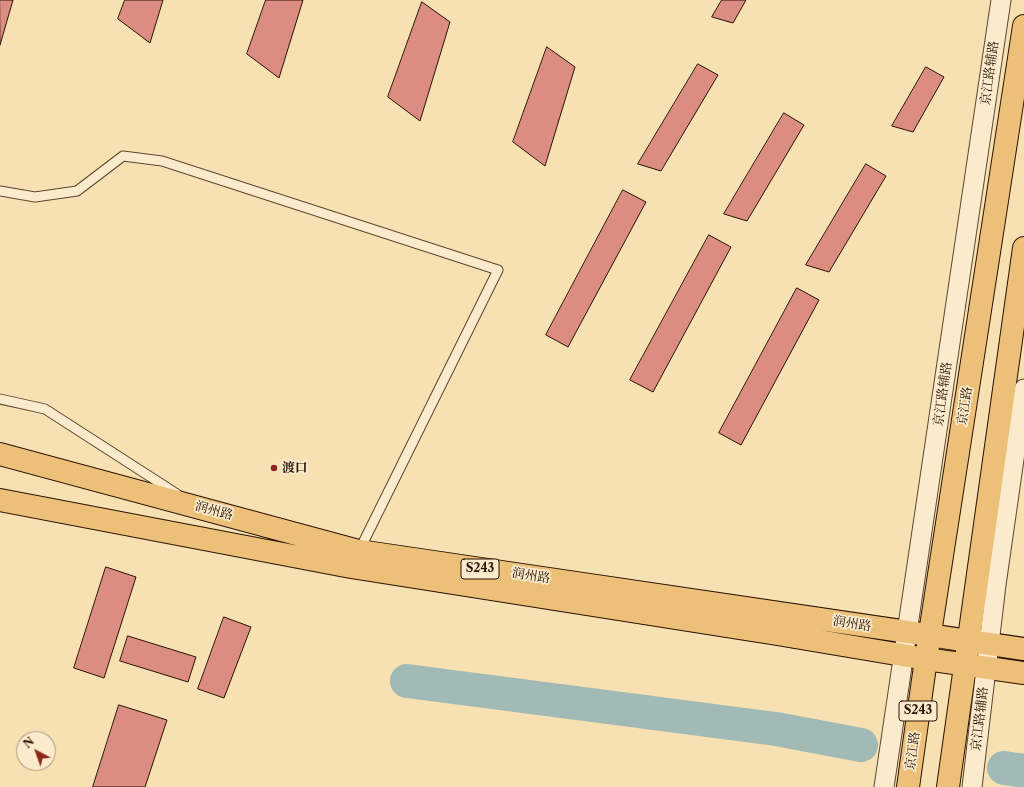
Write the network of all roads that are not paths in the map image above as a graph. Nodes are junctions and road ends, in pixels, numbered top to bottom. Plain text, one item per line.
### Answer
1 (1001, 0) edge
2 (1024, 26) edge
3 (0, 191) edge
4 (1024, 248) edge
5 (1024, 389) edge
6 (0, 399) edge
7 (0, 454) edge
8 (0, 500) edge
9 (197, 506) junction
10 (355, 559) junction
11 (907, 633) junction
12 (929, 636) junction
13 (978, 642) junction
14 (1024, 649) edge
15 (904, 656) junction
16 (926, 659) junction
17 (976, 666) junction
18 (1024, 673) edge
19 (884, 787) edge
20 (908, 787) edge
21 (948, 787) edge
22 (972, 787) edge

1 - 11 street, 京江路辅路
2 - 12 main road, 京江路
3 - 10 lane
4 - 13 main road
5 - 13 street
6 - 9 lane
7 - 9 main road, 润州路 / S243
8 - 10 main road, 润州路 / S243
9 - 10 main road, 润州路 / S243
10 - 11 main road, 润州路 / S243
10 - 15 main road, 润州路 / S243
11 - 12 main road, 润州路 / S243
11 - 15 street, 京江路辅路
12 - 13 main road, 润州路 / S243
12 - 16 main road, 京江路 / S243
13 - 14 main road, 润州路
13 - 17 main road
15 - 16 main road, 润州路 / S243
15 - 19 street, 京江路辅路
16 - 17 main road, 润州路 / S243
16 - 20 main road, 京江路 / S243
17 - 18 main road, 润州路
17 - 21 main road
17 - 22 street, 京江路辅路

